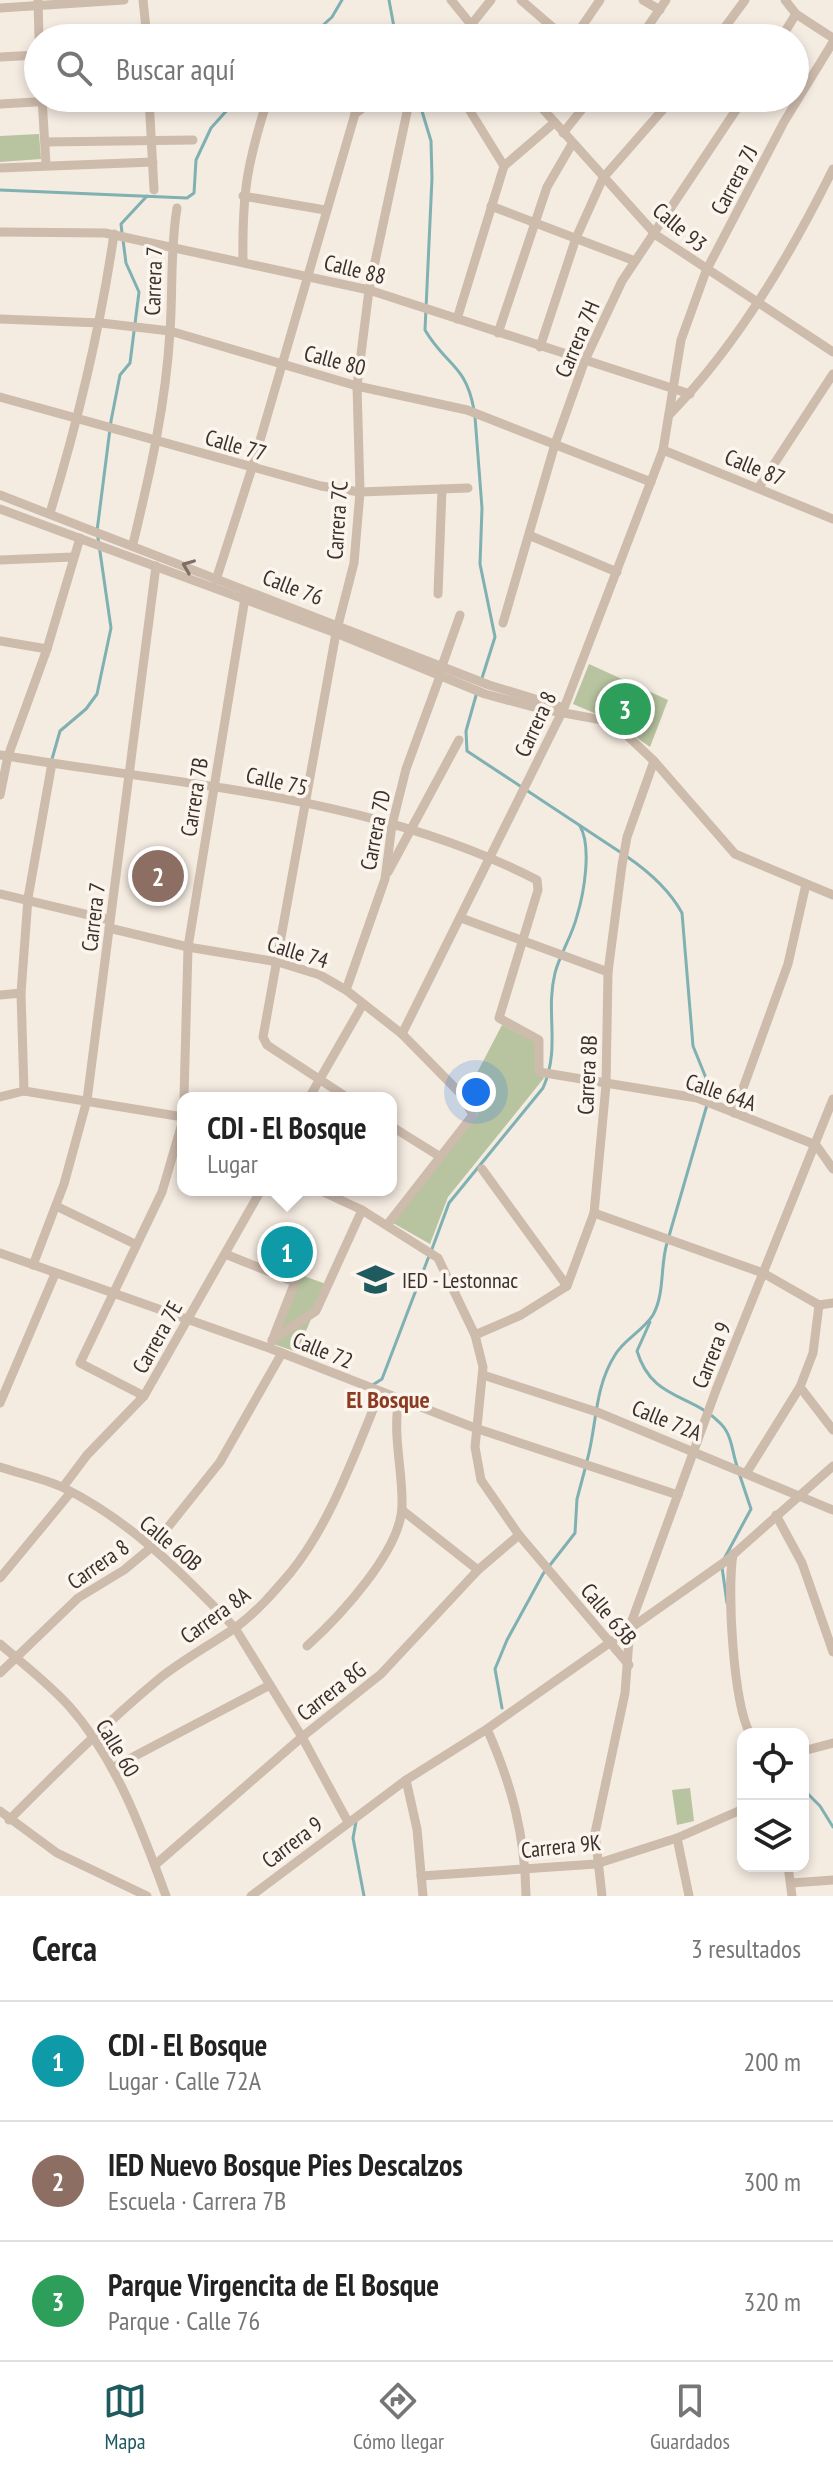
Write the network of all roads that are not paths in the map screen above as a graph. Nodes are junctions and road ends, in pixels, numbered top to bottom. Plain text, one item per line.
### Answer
1 (124, 0) edge
2 (143, 0) edge
3 (451, 0) edge
4 (491, 0) edge
5 (521, 0) edge
6 (600, 0) edge
7 (643, 0) edge
8 (666, 0) edge
9 (785, 0) edge
10 (38, 2) edge
11 (740, 2) edge
12 (0, 8) edge
13 (660, 10) junction
14 (796, 14) junction
15 (39, 24) edge
16 (146, 24) edge
17 (470, 24) edge
18 (472, 24) edge
19 (549, 24) edge
20 (584, 24) edge
21 (650, 24) edge
22 (726, 24) edge
23 (790, 24) edge
24 (833, 40) edge
25 (24, 56) edge
26 (0, 57) edge
27 (809, 80) edge
28 (24, 102) edge
29 (0, 104) edge
30 (43, 112) edge
31 (150, 112) edge
32 (263, 112) edge
33 (358, 112) edge
34 (407, 112) edge
35 (471, 112) edge
36 (545, 112) edge
37 (580, 112) edge
38 (661, 112) edge
39 (735, 112) edge
40 (790, 112) edge
41 (355, 114) joint
42 (554, 123) junction
43 (563, 133) junction
44 (152, 140) junction
45 (193, 140) dead end
46 (45, 142) junction
47 (572, 144) junction
48 (153, 162) junction
49 (46, 164) junction
50 (504, 166) junction
51 (0, 168) edge
52 (833, 169) edge
53 (603, 178) junction
54 (154, 190) dead end
55 (243, 196) junction
56 (491, 206) junction
57 (177, 208) dead end
58 (325, 210) junction
59 (537, 225) junction
60 (0, 232) edge
61 (114, 234) junction
62 (656, 235) junction
63 (576, 238) junction
64 (171, 246) junction
65 (635, 261) junction
66 (243, 262) junction
67 (706, 271) junction
68 (307, 276) junction
69 (369, 290) junction
70 (757, 302) junction
71 (0, 319) edge
72 (457, 319) junction
73 (101, 323) junction
74 (170, 331) junction
75 (498, 333) junction
76 (540, 347) junction
77 (833, 352) edge
78 (585, 360) junction
79 (282, 365) junction
80 (833, 374) edge
81 (357, 386) junction
82 (673, 389) junction
83 (690, 394) junction
84 (0, 397) edge
85 (668, 416) junction
86 (79, 419) junction
87 (158, 441) junction
88 (555, 444) junction
89 (663, 450) junction
90 (252, 468) junction
91 (651, 482) junction
92 (759, 487) junction
93 (468, 488) dead end
94 (442, 489) junction
95 (360, 492) junction
96 (0, 495) edge
97 (0, 509) edge
98 (50, 513) junction
99 (833, 519) edge
100 (531, 536) junction
101 (80, 538) junction
102 (133, 544) junction
103 (73, 557) junction
104 (0, 560) edge
105 (156, 566) junction
106 (617, 572) junction
107 (215, 582) junction
108 (438, 594) dead end
109 (245, 598) junction
110 (460, 615) dead end
111 (503, 623) dead end
112 (337, 628) junction
113 (0, 641) edge
114 (47, 649) junction
115 (441, 671) junction
116 (566, 711) junction
117 (459, 740) dead end
118 (4, 755) edge
119 (654, 761) junction
120 (52, 763) junction
121 (130, 773) junction
122 (214, 785) junction
123 (0, 795) edge
124 (305, 805) junction
125 (392, 825) junction
126 (409, 829) junction
127 (492, 858) junction
128 (385, 879) junction
129 (806, 884) junction
130 (0, 894) edge
131 (833, 895) edge
132 (28, 898) junction
133 (461, 918) junction
134 (110, 924) junction
135 (522, 940) junction
136 (188, 947) junction
137 (278, 962) junction
138 (608, 972) junction
139 (346, 990) junction
140 (21, 993) junction
141 (0, 995) edge
142 (363, 1004) junction
143 (402, 1034) junction
144 (318, 1079) junction
145 (606, 1085) junction
146 (24, 1091) junction
147 (184, 1092) edge
148 (312, 1092) edge
149 (339, 1092) edge
150 (0, 1097) edge
151 (833, 1099) edge
152 (87, 1100) junction
153 (734, 1113) junction
154 (177, 1117) edge
155 (397, 1130) edge
156 (177, 1139) edge
157 (816, 1145) junction
158 (439, 1156) junction
159 (482, 1169) dead end
160 (833, 1169) edge
161 (258, 1196) edge
162 (332, 1196) edge
163 (56, 1206) junction
164 (362, 1210) junction
165 (594, 1213) junction
166 (387, 1225) junction
167 (135, 1244) junction
168 (0, 1253) edge
169 (225, 1254) junction
170 (33, 1265) junction
171 (763, 1273) junction
172 (55, 1274) junction
173 (567, 1286) junction
174 (111, 1294) junction
175 (833, 1303) edge
176 (819, 1305) junction
177 (186, 1321) junction
178 (475, 1335) junction
179 (271, 1344) junction
180 (282, 1353) junction
181 (483, 1371) junction
182 (800, 1387) junction
183 (380, 1393) junction
184 (144, 1396) junction
185 (399, 1400) junction
186 (0, 1403) edge
187 (475, 1428) junction
188 (833, 1430) edge
189 (694, 1451) junction
190 (833, 1466) edge
191 (0, 1467) edge
192 (741, 1469) junction
193 (67, 1490) junction
194 (801, 1494) junction
195 (678, 1495) junction
196 (402, 1510) junction
197 (833, 1510) edge
198 (776, 1515) junction
199 (519, 1535) junction
200 (153, 1546) junction
201 (733, 1554) junction
202 (478, 1570) junction
203 (0, 1578) edge
204 (630, 1626) junction
205 (235, 1628) junction
206 (609, 1643) junction
207 (0, 1644) edge
208 (307, 1646) dead end
209 (833, 1652) edge
210 (15, 1657) junction
211 (629, 1665) junction
212 (0, 1673) edge
213 (270, 1685) junction
214 (748, 1728) edge
215 (487, 1729) junction
216 (93, 1737) junction
217 (302, 1737) junction
218 (833, 1743) edge
219 (809, 1749) edge
220 (112, 1768) junction
221 (406, 1780) junction
222 (0, 1811) edge
223 (737, 1812) edge
224 (9, 1820) junction
225 (348, 1822) junction
226 (677, 1838) junction
227 (596, 1864) junction
228 (155, 1865) junction
229 (525, 1868) junction
230 (789, 1872) edge
231 (421, 1876) junction
232 (833, 1880) edge
233 (792, 1883) junction
234 (147, 1896) edge
235 (166, 1896) edge
236 (251, 1896) edge
237 (423, 1896) edge
238 (526, 1896) edge
239 (602, 1896) edge
240 (689, 1896) edge
241 (792, 1896) edge

1 - 10 street
2 - 16 street
3 - 17 street
4 - 18 street
5 - 19 street
6 - 20 street
7 - 13 street
8 - 13 street
9 - 14 street
10 - 12 street
10 - 15 street
11 - 22 street
13 - 21 street
14 - 23 street
14 - 24 street
24 - 27 street, Carrera 7J
25 - 26 street
28 - 29 street
30 - 46 street
31 - 44 street
32 - 55 street
33 - 41 street
34 - 69 street, Carrera 7C
35 - 50 street
36 - 42 street, Calle 93
37 - 43 street
38 - 53 street
39 - 62 street, Carrera 7H
40 - 67 street, Carrera 7J
41 - 58 street
42 - 43 street, Calle 93
42 - 50 street
43 - 47 street, Calle 93
44 - 45 street
44 - 46 street
44 - 48 street
46 - 49 street
47 - 53 street, Calle 93
47 - 59 street
48 - 49 street
48 - 54 street
49 - 51 street
50 - 56 street
52 - 70 street
53 - 62 street, Calle 93
53 - 63 street
55 - 58 street
55 - 66 street
56 - 59 street
56 - 72 street
57 - 64 street, Carrera 7
58 - 68 street
59 - 63 street
59 - 75 street
60 - 61 street, Calle 88
61 - 64 street, Calle 88
61 - 73 street
62 - 65 street, Carrera 7H
62 - 67 street, Calle 93
63 - 65 street
63 - 76 street
64 - 66 street, Calle 88
64 - 74 street, Carrera 7
65 - 78 street, Carrera 7H
66 - 68 street, Calle 88
67 - 70 street, Calle 93
67 - 82 street, Carrera 7J
68 - 69 street, Calle 88
68 - 79 street
69 - 72 street, Calle 88
69 - 81 street, Carrera 7C
70 - 77 street, Calle 93
70 - 83 street
71 - 73 street, Calle 80
72 - 75 street, Calle 88
73 - 74 street, Calle 80
73 - 86 street
74 - 79 street, Calle 80
74 - 87 street, Carrera 7
75 - 76 street, Calle 88
76 - 78 street, Calle 88
78 - 82 street, Calle 88
78 - 88 street, Carrera 7H
79 - 81 street, Calle 80
79 - 90 street
80 - 92 street
81 - 88 street, Calle 80
81 - 95 street, Carrera 7C
82 - 83 street, Calle 88
82 - 85 street, Carrera 8
83 - 85 street
84 - 86 street, Calle 77
85 - 89 street, Carrera 8
86 - 87 street, Calle 77
86 - 98 street
87 - 90 street, Calle 77
87 - 102 street, Carrera 7
88 - 91 street, Calle 80
88 - 100 street, Carrera 7H
89 - 91 street, Carrera 8
89 - 92 street, Calle 87
90 - 95 street, Calle 77
90 - 107 street
91 - 106 street, Carrera 8
92 - 99 street, Calle 87
93 - 94 street, Calle 77
94 - 95 street, Calle 77
94 - 108 street
95 - 112 street, Carrera 7C
96 - 98 street, Calle 76
97 - 101 street, Calle 76
98 - 102 street, Calle 76
100 - 106 street
100 - 111 street, Carrera 7H
101 - 103 street
101 - 105 street, Calle 76
107 -> 102 street, Calle 76
103 - 104 street
103 - 114 street
105 - 107 street, Calle 76
105 - 121 street, Carrera 7
106 - 116 street, Carrera 8
107 - 109 street, Calle 76
107 - 112 street, Calle 76
109 - 112 street, Calle 76
109 - 122 street, Carrera 7B
110 - 115 street, Carrera 7D
112 - 115 street, Calle 76
112 - 124 street, Carrera 7C
113 - 114 street
114 - 118 street
115 - 116 street, Calle 76
115 - 125 street, Carrera 7D
116 - 119 street, Calle 76
116 - 127 street, Carrera 8
117 - 126 street
118 - 120 street, Calle 75
118 - 123 street
119 - 129 street, Calle 76
119 - 138 street, Carrera 8B
120 - 121 street, Calle 75
120 - 132 street
121 - 122 street, Calle 75
121 - 134 street, Carrera 7
122 - 124 street, Calle 75
122 - 136 street, Carrera 7B
124 - 125 street, Calle 75
124 - 137 street, Carrera 7C
125 - 126 street, Calle 75
125 - 128 street, Carrera 7D
126 - 127 street, Calle 75
126 - 128 street
127 - 133 street, Carrera 8
127 - 135 street, Calle 75
128 - 139 street, Carrera 7D
129 - 131 street, Calle 76
129 - 153 street
130 - 132 street, Calle 74
132 - 134 street, Calle 74
132 - 140 street
133 - 135 street
133 - 143 street, Carrera 8
134 - 136 street, Calle 74
134 - 152 street, Carrera 7
135 - 138 street
135 - 145 street, Calle 64A
136 - 137 street, Calle 74
136 - 147 street, Carrera 7B
137 - 139 street, Calle 74
137 - 144 street, Carrera 7C
138 - 145 street, Carrera 8B
139 - 142 street, Calle 74
140 - 141 street
140 - 146 street
142 - 143 street, Calle 74
142 - 144 street
143 - 158 street, Calle 74
144 - 148 street
144 - 149 street
145 - 153 street, Calle 64A
145 - 165 street, Carrera 8B
146 - 150 street
146 - 152 street
151 - 157 street, Carrera 9
152 - 154 street
152 - 163 street, Carrera 7
153 - 157 street, Calle 64A
155 - 158 street
156 - 167 street
157 - 160 street
157 - 171 street, Carrera 9
158 - 166 street
159 - 173 street
161 - 169 street, Carrera 7E
162 - 164 street
163 - 167 street
163 - 170 street, Carrera 7
164 - 166 street
164 - 179 street
165 - 171 street
165 - 173 street, Carrera 8B
166 - 178 street
167 - 174 street
168 - 170 street, Calle 72
169 - 177 street, Carrera 7E
169 - 179 street
170 - 172 street, Calle 72
171 - 176 street
171 - 189 street, Carrera 9
172 - 174 street, Calle 72
172 - 186 street
173 - 178 street
174 - 177 street, Calle 72
174 - 184 street
175 - 176 street
176 - 182 street
177 - 179 street, Calle 72
177 - 184 street, Carrera 7E
178 - 181 street
179 - 180 street, Calle 72
180 - 183 street, Calle 72
180 - 200 street, Carrera 8
181 - 187 street, Calle 63B
181 - 189 street, Calle 72A
182 - 188 street
182 - 192 street
183 - 185 street, Calle 72
183 - 205 street, Carrera 8A
184 - 193 street, Carrera 7E
185 - 187 street, Calle 72
185 - 196 street
187 - 195 street, Calle 72
187 - 199 street, Calle 63B
189 - 192 street, Calle 72A
189 - 195 street, Carrera 9
190 - 194 street
191 - 193 street, Calle 60B
192 - 194 street, Calle 72A
193 - 200 street, Calle 60B
193 - 203 street, Carrera 7E
194 - 197 street, Calle 72A
194 - 198 street
195 - 204 street, Carrera 9
196 - 202 street
196 - 208 street
198 - 201 street
198 - 209 street
199 - 202 street, Carrera 8G
199 - 206 street, Calle 63B
200 - 205 street, Calle 60B
200 - 210 street, Carrera 8
201 - 204 street
201 - 214 street
202 - 217 street, Carrera 8G
204 - 206 street, Carrera 9
204 - 211 street, Carrera 9
205 - 213 street, Calle 60B
205 - 216 street, Carrera 8A
206 - 211 street, Calle 63B
206 - 215 street, Carrera 9
207 - 210 street, Calle 60
210 - 212 street, Carrera 8
210 - 216 street, Calle 60
211 - 227 street, Calle 63B
213 - 217 street, Calle 60B
213 - 220 street
215 - 221 street, Carrera 9
215 - 229 street
216 - 220 street, Calle 60
216 - 224 street, Carrera 8A
217 - 225 street, Calle 60B
217 - 228 street, Carrera 8G
218 - 219 street
220 - 228 street, Calle 60
221 - 225 street, Carrera 9
221 - 231 street
222 - 224 street
223 - 226 street, Carrera 9K
224 - 234 street
225 - 236 street, Carrera 9
226 - 227 street, Carrera 9K
226 - 240 street
227 - 229 street, Carrera 9K
227 - 239 street, Calle 63B
228 - 235 street, Calle 60
229 - 231 street, Carrera 9K
229 - 238 street
230 - 233 street
231 - 237 street
232 - 233 street
233 - 241 street

